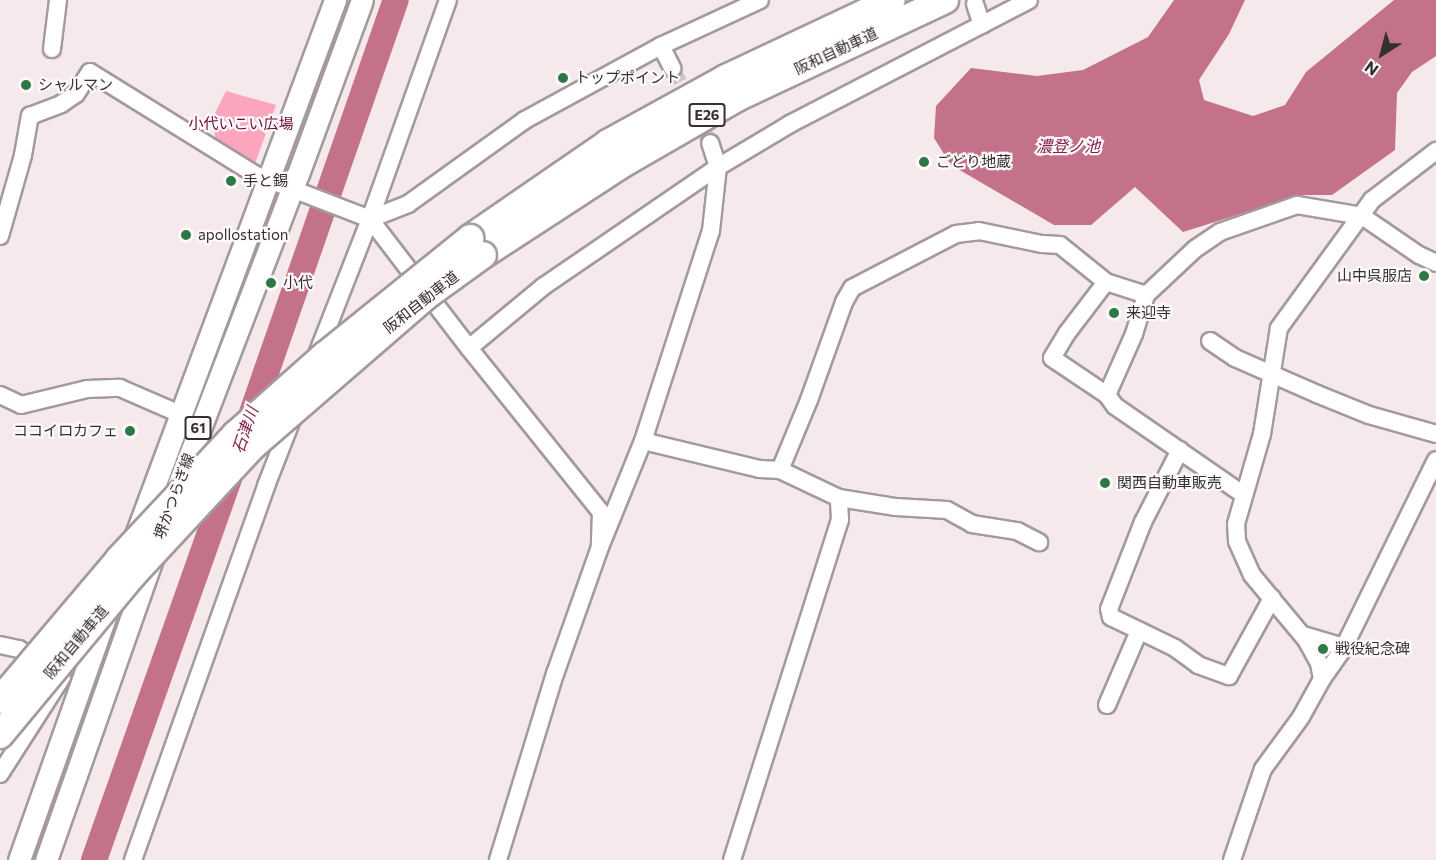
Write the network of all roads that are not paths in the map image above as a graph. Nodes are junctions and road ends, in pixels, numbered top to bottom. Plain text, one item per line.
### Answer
1 (58, 0) edge
2 (335, 0) edge
3 (362, 0) edge
4 (448, 0) edge
5 (760, 0) edge
6 (892, 0) edge
7 (945, 0) edge
8 (1029, 0) edge
9 (975, 4) dead end
10 (982, 25) junction
11 (661, 46) junction
12 (52, 50) dead end
13 (672, 68) tunnel mouth
14 (710, 143) tunnel mouth
15 (1436, 151) edge
16 (718, 167) junction
17 (269, 181) junction
18 (300, 192) junction
19 (1362, 216) junction
20 (370, 219) junction
21 (0, 236) edge
22 (477, 247) junction
23 (1436, 263) edge
24 (1106, 282) junction
25 (1146, 295) junction
26 (1210, 341) dead end
27 (469, 348) junction
28 (1272, 375) junction
29 (1107, 394) junction
30 (0, 395) edge
31 (180, 414) junction
32 (1436, 434) edge
33 (643, 441) junction
34 (1180, 450) junction
35 (1436, 460) edge
36 (780, 470) junction
37 (1244, 495) junction
38 (839, 498) junction
39 (1039, 542) dead end
40 (600, 547) junction
41 (1272, 598) junction
42 (1139, 632) junction
43 (1303, 635) junction
44 (0, 645) edge
45 (1344, 648) junction
46 (1322, 679) junction
47 (70, 683) junction
48 (0, 700) edge
49 (1107, 705) dead end
50 (0, 735) edge
51 (0, 774) edge
52 (20, 860) edge
53 (46, 860) edge
54 (133, 860) edge
55 (498, 860) edge
56 (732, 860) edge
57 (1232, 860) edge

1 - 12 street
2 - 17 main road, 堺かつらぎ線 / 61
3 - 18 main road, 堺かつらぎ線 / 61
4 - 20 street
5 - 11 street
6 - 22 highway, 阪和自動車道 / E26
7 - 22 highway, 阪和自動車道 / E26
8 - 10 street
9 - 10 street
10 - 16 street
11 - 13 street
11 - 20 street
14 - 16 street
15 - 19 street
16 - 27 street
16 - 33 street
17 - 18 street
17 - 21 street
17 - 31 main road, 堺かつらぎ線 / 61
18 - 20 street
18 - 53 main road, 堺かつらぎ線 / 61
19 - 23 street
19 - 25 street
19 - 28 street
20 - 27 street
20 - 54 street
22 - 48 highway, 阪和自動車道 / E26, bridge
22 - 50 highway, 阪和自動車道 / E26, bridge
24 - 25 street
24 - 29 street
24 - 36 street
25 - 29 street
26 - 28 street
27 - 40 street
28 - 32 street
28 - 37 street
29 - 34 street
30 - 31 street
31 - 47 main road, 堺かつらぎ線 / 61
33 - 36 street
33 - 40 street
34 - 37 street
34 - 42 street
35 - 45 street
36 - 38 street
37 - 41 street
38 - 39 street
38 - 56 street
40 - 55 street
41 - 42 street
41 - 43 street
42 - 49 street
43 - 45 street
43 - 46 street
44 - 47 street
45 - 46 street
46 - 57 street
47 - 51 street
47 - 52 main road, 堺かつらぎ線 / 61

